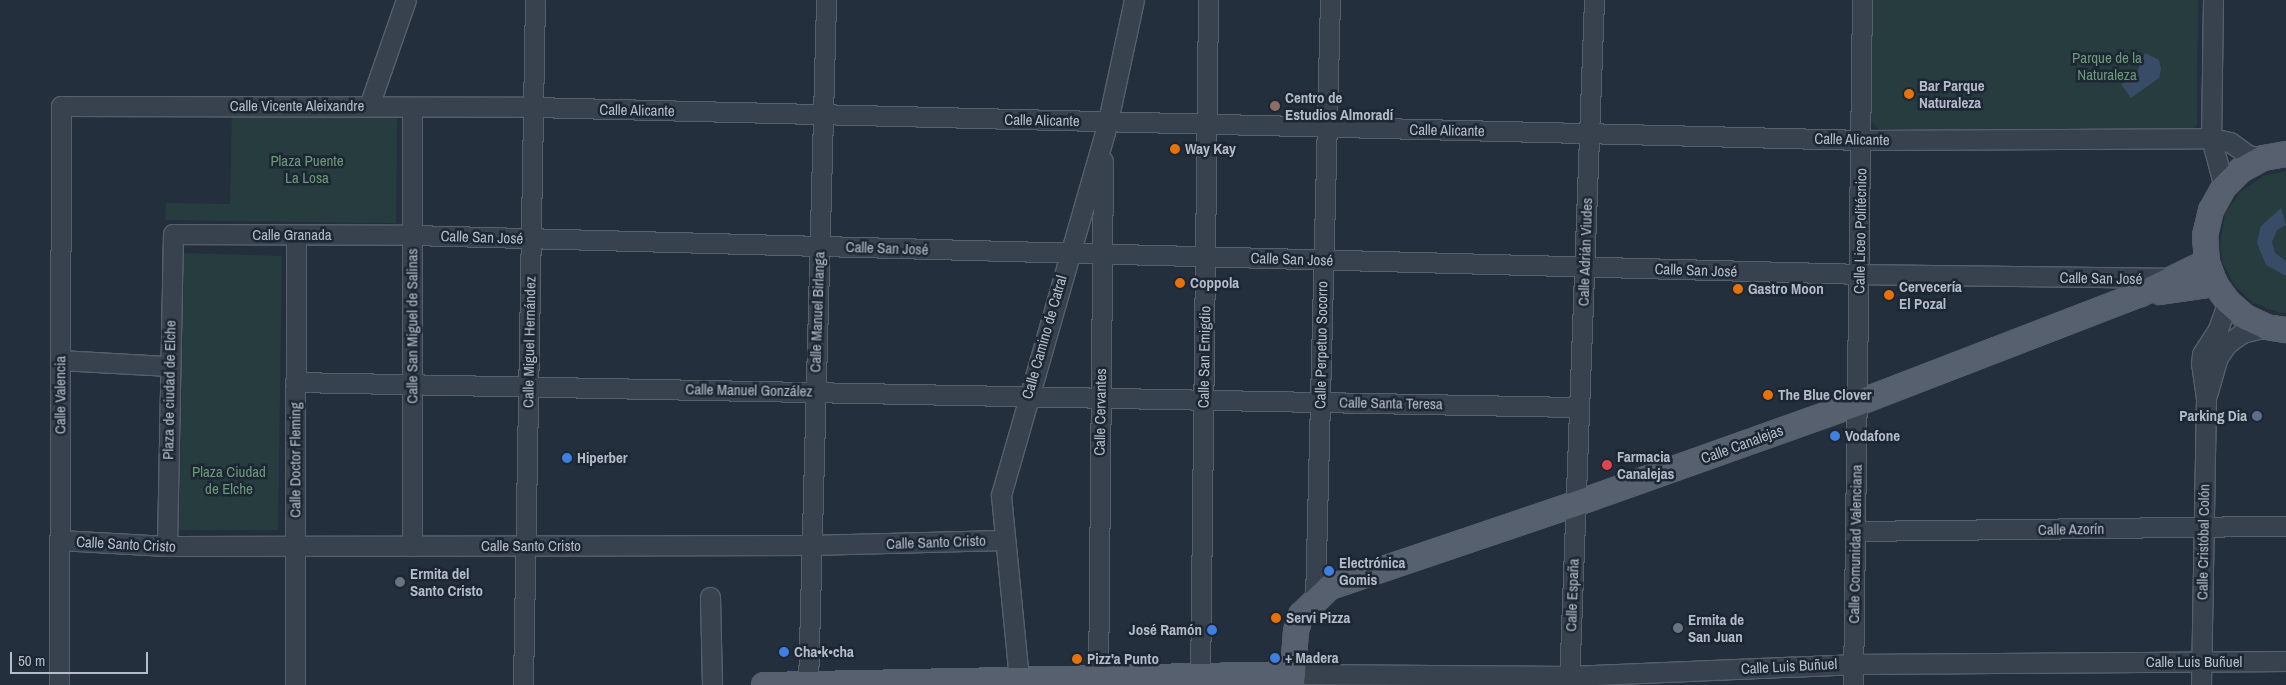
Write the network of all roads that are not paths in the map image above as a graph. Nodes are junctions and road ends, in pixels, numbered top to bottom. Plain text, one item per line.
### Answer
1 (406, 0) edge
2 (535, 0) edge
3 (826, 0) edge
4 (1134, 0) edge
5 (1208, 0) edge
6 (1330, 0) edge
7 (1594, 0) edge
8 (1862, 0) edge
9 (2213, 0) edge
10 (61, 106) joint
11 (369, 106) junction
12 (412, 107) junction
13 (533, 107) junction
14 (822, 114) junction
15 (1108, 121) junction
16 (1207, 124) junction
17 (1326, 127) junction
18 (1589, 133) junction
19 (2212, 138) junction
20 (1103, 140) junction
21 (1861, 140) junction
22 (2275, 156) edge
23 (2224, 187) junction
24 (173, 234) joint
25 (296, 235) junction
26 (412, 236) junction
27 (530, 239) junction
28 (819, 246) junction
29 (1068, 253) junction
30 (1102, 254) junction
31 (1205, 257) junction
32 (1323, 260) junction
33 (2207, 262) junction
34 (1584, 267) junction
35 (1859, 274) junction
36 (2172, 278) junction
37 (2222, 293) junction
38 (2141, 294) junction
39 (2276, 328) edge
40 (60, 360) junction
41 (169, 366) junction
42 (295, 382) junction
43 (412, 384) junction
44 (528, 386) junction
45 (814, 391) junction
46 (1028, 395) junction
47 (1100, 397) junction
48 (2206, 398) junction
49 (1203, 399) junction
50 (1320, 401) junction
51 (1858, 403) junction
52 (1579, 407) junction
53 (1575, 504) junction
54 (2286, 526) edge
55 (2204, 527) junction
56 (1856, 531) junction
57 (59, 540) junction
58 (1003, 540) junction
59 (810, 545) junction
60 (167, 546) junction
61 (294, 546) junction
62 (412, 546) junction
63 (525, 546) junction
64 (710, 596) dead end
65 (1315, 600) junction
66 (2286, 661) edge
67 (2201, 662) junction
68 (1853, 664) junction
69 (1019, 679) junction
70 (1293, 679) edge
71 (1098, 681) edge
72 (1200, 681) edge
73 (1570, 681) edge
74 (59, 685) edge
75 (295, 685) edge
76 (523, 685) edge
77 (712, 685) edge
78 (764, 685) edge
79 (808, 685) edge
80 (1853, 685) edge
81 (2201, 685) edge

1 - 11 street
2 - 13 street, Calle Miguel Hernández
3 - 14 street, Calle Manuel Birlanga
4 - 15 street, Calle Camino de Catral
5 - 16 street, Calle San Emigdio
6 - 17 street, Calle Perpetuo Socorro
7 - 18 street, Calle Adrián Viudes
8 - 21 street, Calle Liceo Politécnico
9 - 19 street
10 - 11 street, Calle Vicente Aleixandre
10 - 40 street, Calle Valencia
11 - 12 street, Calle Vicente Aleixandre
12 - 13 street, Calle Vicente Aleixandre
12 - 26 street, Calle San Miguel de Salinas
13 - 14 street, Calle Alicante
13 - 27 street, Calle Miguel Hernández
14 - 15 street, Calle Alicante
14 - 28 street, Calle Manuel Birlanga
15 - 16 street, Calle Alicante
15 - 20 street, Calle Camino de Catral
16 - 17 street, Calle Alicante
16 - 31 street, Calle San Emigdio
17 - 18 street, Calle Alicante
17 - 32 street, Calle Perpetuo Socorro
18 - 21 street, Calle Alicante
18 - 34 street, Calle Adrián Viudes
19 - 21 street, Calle Alicante
19 - 22 street, Calle Alicante
19 - 23 street
20 - 29 street, Calle Camino de Catral
20 - 30 street, Calle Cervantes
21 - 35 street, Calle Liceo Politécnico
22 - 23 main road
23 - 33 main road
24 - 25 street, Calle Granada
24 - 41 street, Plaza de ciudad de Elche
25 - 26 street, Calle Granada
25 - 42 street, Calle Doctor Fleming
26 - 27 street, Calle San José
26 - 43 street, Calle San Miguel de Salinas
27 - 28 street, Calle San José
27 - 44 street, Calle Miguel Hernández
28 - 29 street, Calle San José
28 - 45 street, Calle Manuel Birlanga
29 - 30 street, Calle San José
29 - 46 street, Calle Camino de Catral
30 - 31 street, Calle San José
30 - 47 street, Calle Cervantes
31 - 32 street, Calle San José
31 - 49 street, Calle San Emigdio
32 - 34 street, Calle San José
32 - 50 street, Calle Perpetuo Socorro
33 - 36 main road, Calle Canalejas
33 - 37 main road
34 - 35 street, Calle San José
34 - 52 street, Calle Adrián Viudes
35 - 36 street, Calle San José
35 - 51 street, Calle Liceo Politécnico
36 - 38 main road, Calle Canalejas
37 - 38 main road, Calle Canalejas
37 - 39 main road
37 - 48 street, Calle Cristóbal Colón
38 - 51 main road, Calle Canalejas
39 - 48 street, Calle Cristóbal Colón
40 - 41 street
40 - 57 street, Calle Valencia
41 - 60 street, Plaza de ciudad de Elche
42 - 43 street, Calle Manuel González
42 - 61 street, Calle Doctor Fleming
43 - 44 street, Calle Manuel González
43 - 62 street, Calle San Miguel de Salinas
44 - 45 street, Calle Manuel González
44 - 63 street, Calle Miguel Hernández
45 - 46 street, Calle Manuel González
45 - 59 street, Calle Manuel Birlanga
46 - 47 street, Calle Manuel González
46 - 58 street, Calle Camino de Catral
47 - 49 street, Calle Manuel González
47 - 71 street, Calle Cervantes
48 - 55 street, Calle Cristóbal Colón
49 - 50 street, Calle Santa Teresa
49 - 72 street, Calle San Emigdio
50 - 52 street, Calle Santa Teresa
50 - 65 street, Calle Perpetuo Socorro
51 - 53 main road, Calle Canalejas
51 - 56 street, Calle Comunidad Valenciana
52 - 53 street, Calle Adrián Viudes
53 - 65 main road, Calle Canalejas
53 - 73 street, Calle España
54 - 55 street, Calle Azorín
55 - 56 street, Calle Azorín
55 - 67 street, Calle Cristóbal Colón
56 - 68 street, Calle Comunidad Valenciana
57 - 60 street, Calle Santo Cristo
57 - 74 street, Calle Valencia
58 - 59 street, Calle Santo Cristo
58 - 69 street, Calle Camino de Catral
59 - 63 street, Calle Santo Cristo
59 - 79 street, Calle Manuel Birlanga
60 - 61 street, Calle Santo Cristo
61 - 62 street, Calle Santo Cristo
61 - 75 street, Calle Doctor Fleming
62 - 63 street, Calle Santo Cristo
63 - 76 street, Calle Miguel Hernández
64 - 77 street
65 - 70 main road, Calle Canalejas
66 - 67 street, Calle Luis Buñuel
67 - 68 street, Calle Luis Buñuel
67 - 81 street, Calle Cristóbal Colón
68 - 73 street, Calle Luis Buñuel
68 - 80 street, Calle Comunidad Valenciana
69 - 71 main road
69 - 79 main road
70 - 72 main road
70 - 73 street, Calle Luis Buñuel
71 - 72 main road
78 - 79 main road

